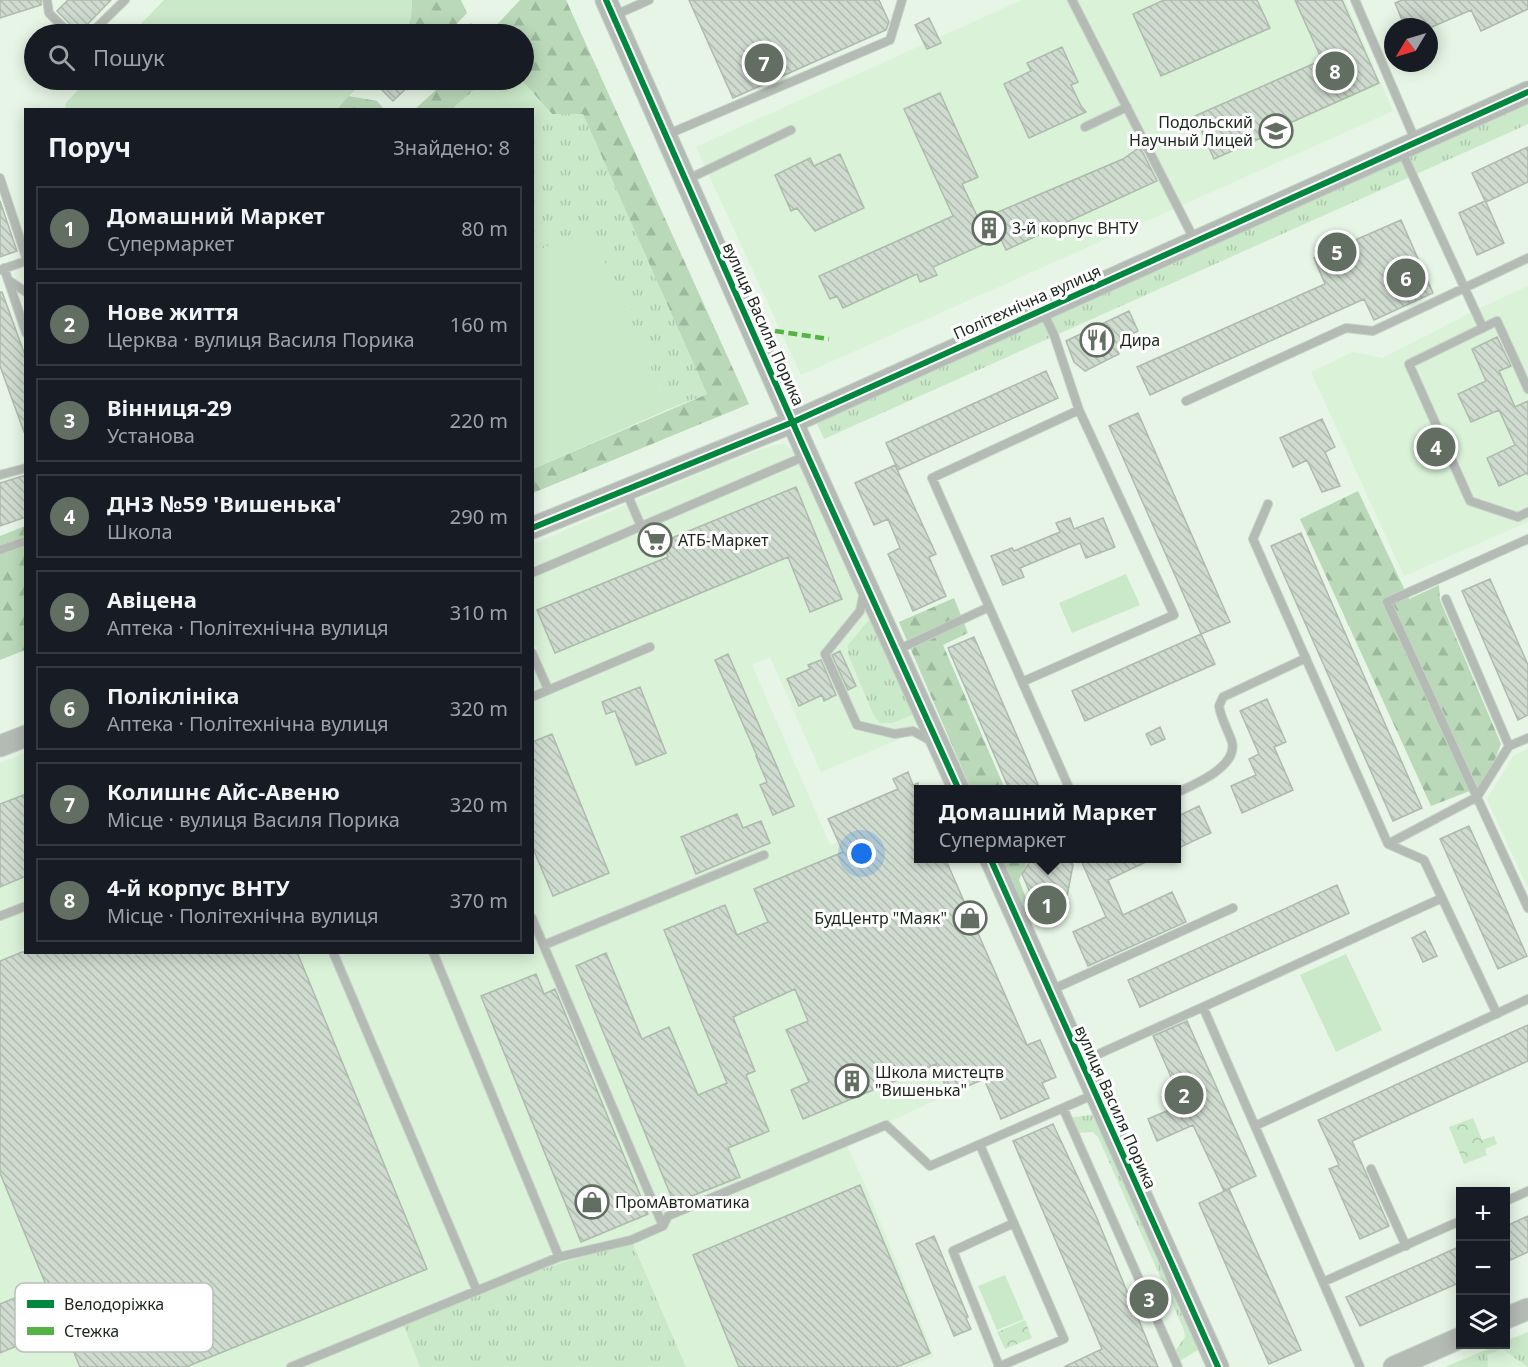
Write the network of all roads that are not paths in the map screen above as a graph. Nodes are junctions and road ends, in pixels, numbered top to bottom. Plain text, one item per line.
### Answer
1 (47, 0) edge
2 (125, 0) edge
3 (649, 0) edge
4 (902, 0) edge
5 (1072, 0) edge
6 (1356, 0) edge
7 (609, 8) edge
8 (59, 24) edge
9 (100, 24) edge
10 (1528, 92) edge
11 (1127, 107) junction
12 (1085, 127) dead end
13 (791, 130) dead end
14 (666, 135) junction
15 (1408, 146) junction
16 (0, 178) edge
17 (685, 180) junction
18 (1195, 241) junction
19 (24, 253) edge
20 (1528, 258) edge
21 (24, 260) edge
22 (2, 269) edge
23 (8, 280) junction
24 (1464, 287) junction
25 (24, 291) edge
26 (1042, 310) junction
27 (24, 327) edge
28 (1483, 328) junction
29 (1528, 389) edge
30 (1186, 402) dead end
31 (1079, 410) junction
32 (793, 422) junction
33 (796, 460) dead end
34 (24, 469) edge
35 (0, 475) edge
36 (626, 490) junction
37 (1268, 504) dead end
38 (1528, 512) edge
39 (641, 526) junction
40 (534, 527) edge
41 (1528, 539) edge
42 (24, 542) edge
43 (0, 550) edge
44 (534, 572) edge
45 (866, 583) junction
46 (1446, 599) dead end
47 (990, 607) junction
48 (650, 647) dead end
49 (896, 650) junction
50 (534, 658) edge
51 (1306, 658) junction
52 (1022, 682) junction
53 (548, 689) junction
54 (534, 696) edge
55 (24, 737) edge
56 (1528, 738) edge
57 (939, 745) junction
58 (0, 746) edge
59 (1509, 746) junction
60 (957, 785) edge
61 (1068, 785) edge
62 (1181, 791) edge
63 (1477, 797) junction
64 (1388, 844) junction
65 (764, 855) dead end
66 (992, 863) edge
67 (1442, 898) junction
68 (24, 907) edge
69 (1528, 908) edge
70 (1233, 909) dead end
71 (0, 916) edge
72 (534, 922) edge
73 (544, 945) junction
74 (334, 954) edge
75 (434, 954) edge
76 (1049, 991) junction
77 (1528, 999) edge
78 (1203, 1007) junction
79 (1497, 1014) junction
80 (1081, 1062) junction
81 (1095, 1094) junction
82 (1064, 1108) junction
83 (1255, 1126) junction
84 (980, 1145) junction
85 (1371, 1169) dead end
86 (1528, 1191) edge
87 (1510, 1199) edge
88 (1014, 1223) junction
89 (1456, 1223) edge
90 (663, 1226) junction
91 (1406, 1245) junction
92 (559, 1257) junction
93 (1323, 1282) junction
94 (477, 1291) junction
95 (1528, 1309) edge
96 (1510, 1316) edge
97 (1456, 1340) edge
98 (998, 1366) edge
99 (291, 1367) edge
100 (1178, 1367) edge
101 (1218, 1367) edge
102 (1360, 1367) edge
103 (1394, 1367) edge

1 - 8 lane
2 - 9 lane
3 - 7 lane
4 - 14 lane
5 - 11 lane
6 - 15 lane
7 - 14 street, вулиця Василя Порика
10 - 15 street, Політехнічна вулиця
11 - 12 lane
11 - 18 lane
13 - 17 lane
14 - 17 street, вулиця Василя Порика
15 - 18 street, Політехнічна вулиця
15 - 24 lane
16 - 19 lane
17 - 32 street, вулиця Василя Порика
18 - 26 street, Політехнічна вулиця
20 - 24 lane
21 - 22 lane
22 - 23 lane
23 - 25 lane
23 - 27 lane
24 - 28 lane
24 - 30 lane
26 - 31 lane
26 - 32 street, Політехнічна вулиця
28 - 29 lane
28 - 38 lane
31 - 47 lane
31 - 52 lane
32 - 36 street, Політехнічна вулиця
32 - 45 street, вулиця Василя Порика
33 - 39 lane
34 - 35 lane
36 - 39 lane
36 - 40 street, Політехнічна вулиця
37 - 51 lane
39 - 44 lane
41 - 63 lane
42 - 43 lane
45 - 49 street, вулиця Василя Порика
45 - 57 lane
46 - 59 lane
47 - 49 lane
47 - 52 lane
48 - 53 lane
49 - 57 street, вулиця Василя Порика
50 - 53 lane
51 - 62 lane
51 - 64 lane
52 - 61 lane
53 - 54 lane
55 - 58 street
56 - 59 lane
57 - 60 street, вулиця Василя Порика
59 - 63 lane
63 - 64 lane
63 - 69 lane
64 - 67 lane
65 - 73 lane
66 - 76 street, вулиця Василя Порика
67 - 78 lane
67 - 79 lane
68 - 71 lane
70 - 76 lane
72 - 73 lane
73 - 90 lane
74 - 94 lane
75 - 92 lane
76 - 80 street, вулиця Василя Порика
77 - 79 lane
78 - 80 lane
78 - 83 lane
79 - 83 lane
80 - 81 street, вулиця Василя Порика
81 - 82 lane
81 - 101 street, вулиця Василя Порика
82 - 84 lane
82 - 100 lane
83 - 93 lane
84 - 88 lane
84 - 90 lane
85 - 91 lane
86 - 87 lane
88 - 98 lane
88 - 98 lane
89 - 91 lane
90 - 92 lane
91 - 93 lane
92 - 94 lane
93 - 102 lane
94 - 99 lane
95 - 96 street
97 - 103 street

